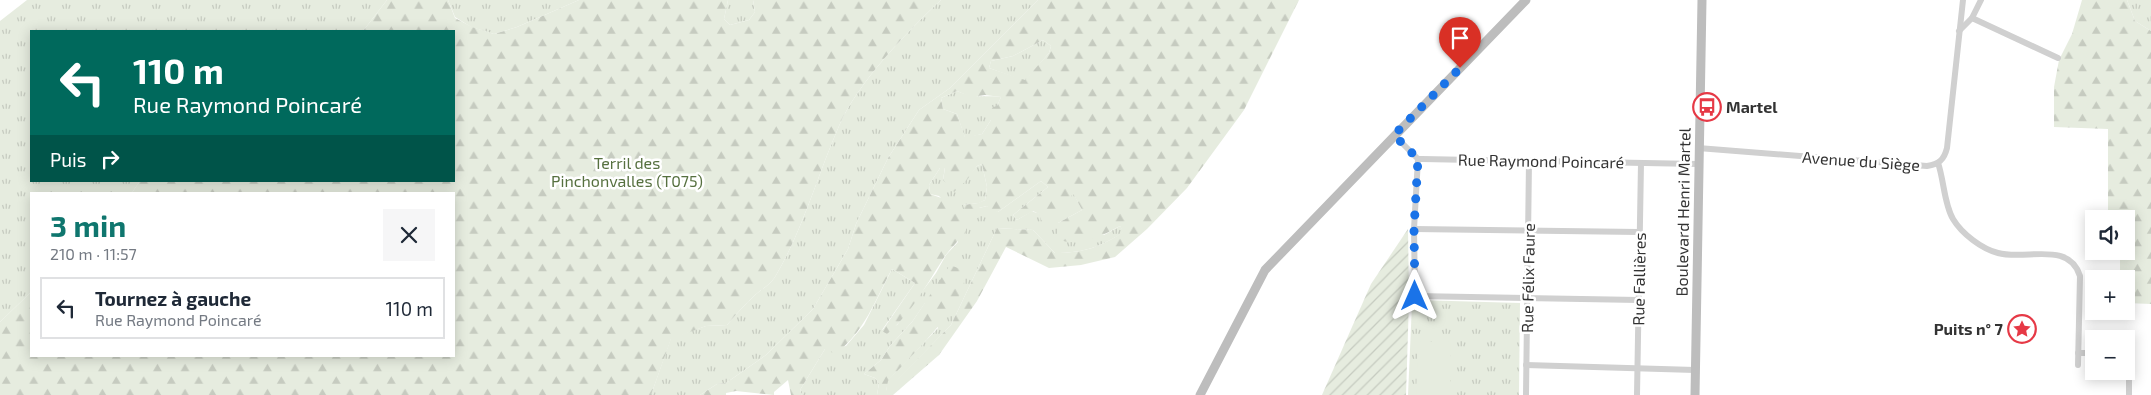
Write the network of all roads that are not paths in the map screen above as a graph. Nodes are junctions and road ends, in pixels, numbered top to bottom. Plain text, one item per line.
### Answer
1 (1526, 0) edge
2 (1702, 0) edge
3 (1963, 0) edge
4 (1981, 0) edge
5 (1972, 18) junction
6 (1959, 31) junction
7 (2058, 58) dead end
8 (1394, 135) junction
9 (1698, 148) junction
10 (1418, 159) junction
11 (1529, 161) junction
12 (1641, 163) junction
13 (1698, 164) junction
14 (1938, 164) junction
15 (1414, 229) junction
16 (1529, 230) junction
17 (1639, 232) junction
18 (1527, 298) junction
19 (1639, 300) junction
20 (2078, 353) junction
21 (2085, 353) edge
22 (1526, 365) junction
23 (2078, 365) dead end
24 (1638, 368) junction
25 (1695, 370) junction
26 (2129, 380) edge
27 (1200, 395) edge
28 (1526, 395) edge
29 (1637, 395) edge
30 (1695, 395) edge
31 (2129, 395) edge

1 - 8 main road
2 - 9 main road, Boulevard Henri Martel
3 - 6 street
4 - 5 street
5 - 6 street
5 - 7 street
6 - 14 street
8 - 10 street
8 - 27 main road
9 - 13 main road, Boulevard Henri Martel
9 - 14 street, Avenue du Siège
10 - 11 street, Rue Raymond Poincaré
10 - 15 street
11 - 12 street, Rue Raymond Poincaré
11 - 16 street, Rue Félix Faure
12 - 13 street, Rue Raymond Poincaré
12 - 17 street, Rue Fallières
13 - 25 main road, Boulevard Henri Martel
14 - 20 street, Avenue du Siège
15 - 16 street
15 - 18 street
16 - 17 street
16 - 18 street, Rue Félix Faure
17 - 19 street, Rue Fallières
18 - 19 street
18 - 22 street, Rue Félix Faure
19 - 24 street, Rue Fallières
20 - 21 street
20 - 23 street, Avenue du Siège
22 - 24 street
22 - 28 street, Rue Félix Faure
24 - 25 street
24 - 29 street, Rue Fallières
25 - 30 main road, Boulevard Henri Martel
26 - 31 street

